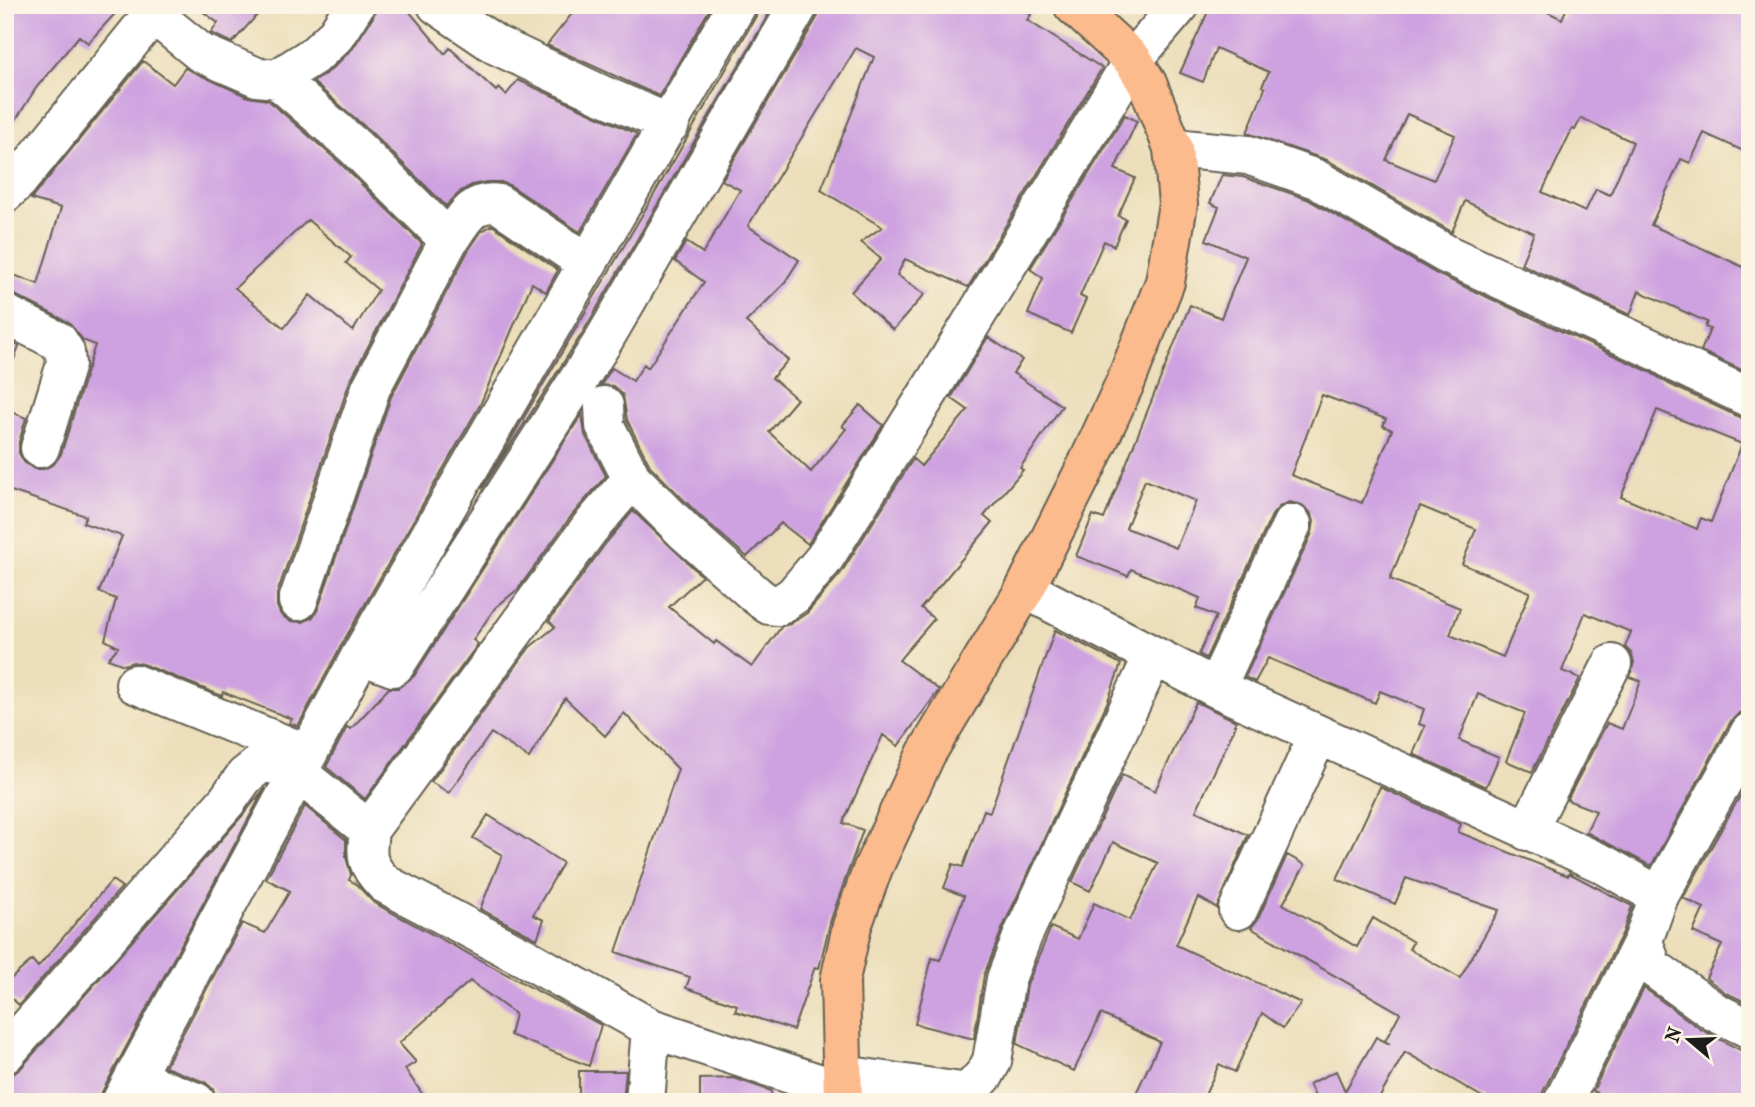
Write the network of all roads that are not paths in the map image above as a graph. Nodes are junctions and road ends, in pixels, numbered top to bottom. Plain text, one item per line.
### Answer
1 (355, 5) edge
2 (437, 5) edge
3 (737, 5) edge
4 (799, 5) edge
5 (1073, 5) edge
6 (1180, 5) edge
7 (151, 9) edge
8 (1133, 60) junction
9 (277, 79) junction
10 (670, 124) junction
11 (1173, 148) junction
12 (5, 193) edge
13 (449, 240) junction
14 (587, 262) junction
15 (5, 314) edge
16 (1750, 398) edge
17 (604, 406) dead end
18 (40, 448) dead end
19 (632, 479) junction
20 (1292, 524) dead end
21 (1025, 589) junction
22 (298, 601) dead end
23 (361, 655) junction
24 (1153, 656) junction
25 (1612, 664) dead end
26 (135, 684) dead end
27 (1216, 688) junction
28 (1750, 732) edge
29 (1318, 735) junction
30 (303, 764) junction
31 (369, 830) junction
32 (1527, 831) junction
33 (1659, 896) junction
34 (1238, 910) dead end
35 (1643, 941) junction
36 (651, 1028) junction
37 (1750, 1029) edge
38 (5, 1054) edge
39 (843, 1089) edge
40 (128, 1090) edge
41 (196, 1102) edge
42 (645, 1102) edge
43 (1563, 1102) edge

1 - 9 street
2 - 10 street
3 - 10 street
4 - 23 street
5 - 8 highway
6 - 8 street
7 - 9 street
7 - 12 street
8 - 11 highway
8 - 19 street
9 - 13 street
10 - 14 street
11 - 16 street
11 - 21 highway
13 - 14 street
13 - 22 street
14 - 23 street
15 - 18 street
17 - 19 street
19 - 31 street
20 - 27 street
21 - 24 street
21 - 39 highway
23 - 30 street
24 - 27 street
24 - 39 street
25 - 32 street
26 - 30 street
27 - 29 street
28 - 33 street
29 - 32 street
29 - 34 street
30 - 31 street
30 - 38 street
30 - 40 street
31 - 36 street
32 - 33 street
33 - 35 street
35 - 37 street
35 - 43 street
36 - 39 street
36 - 42 street
40 - 41 street

